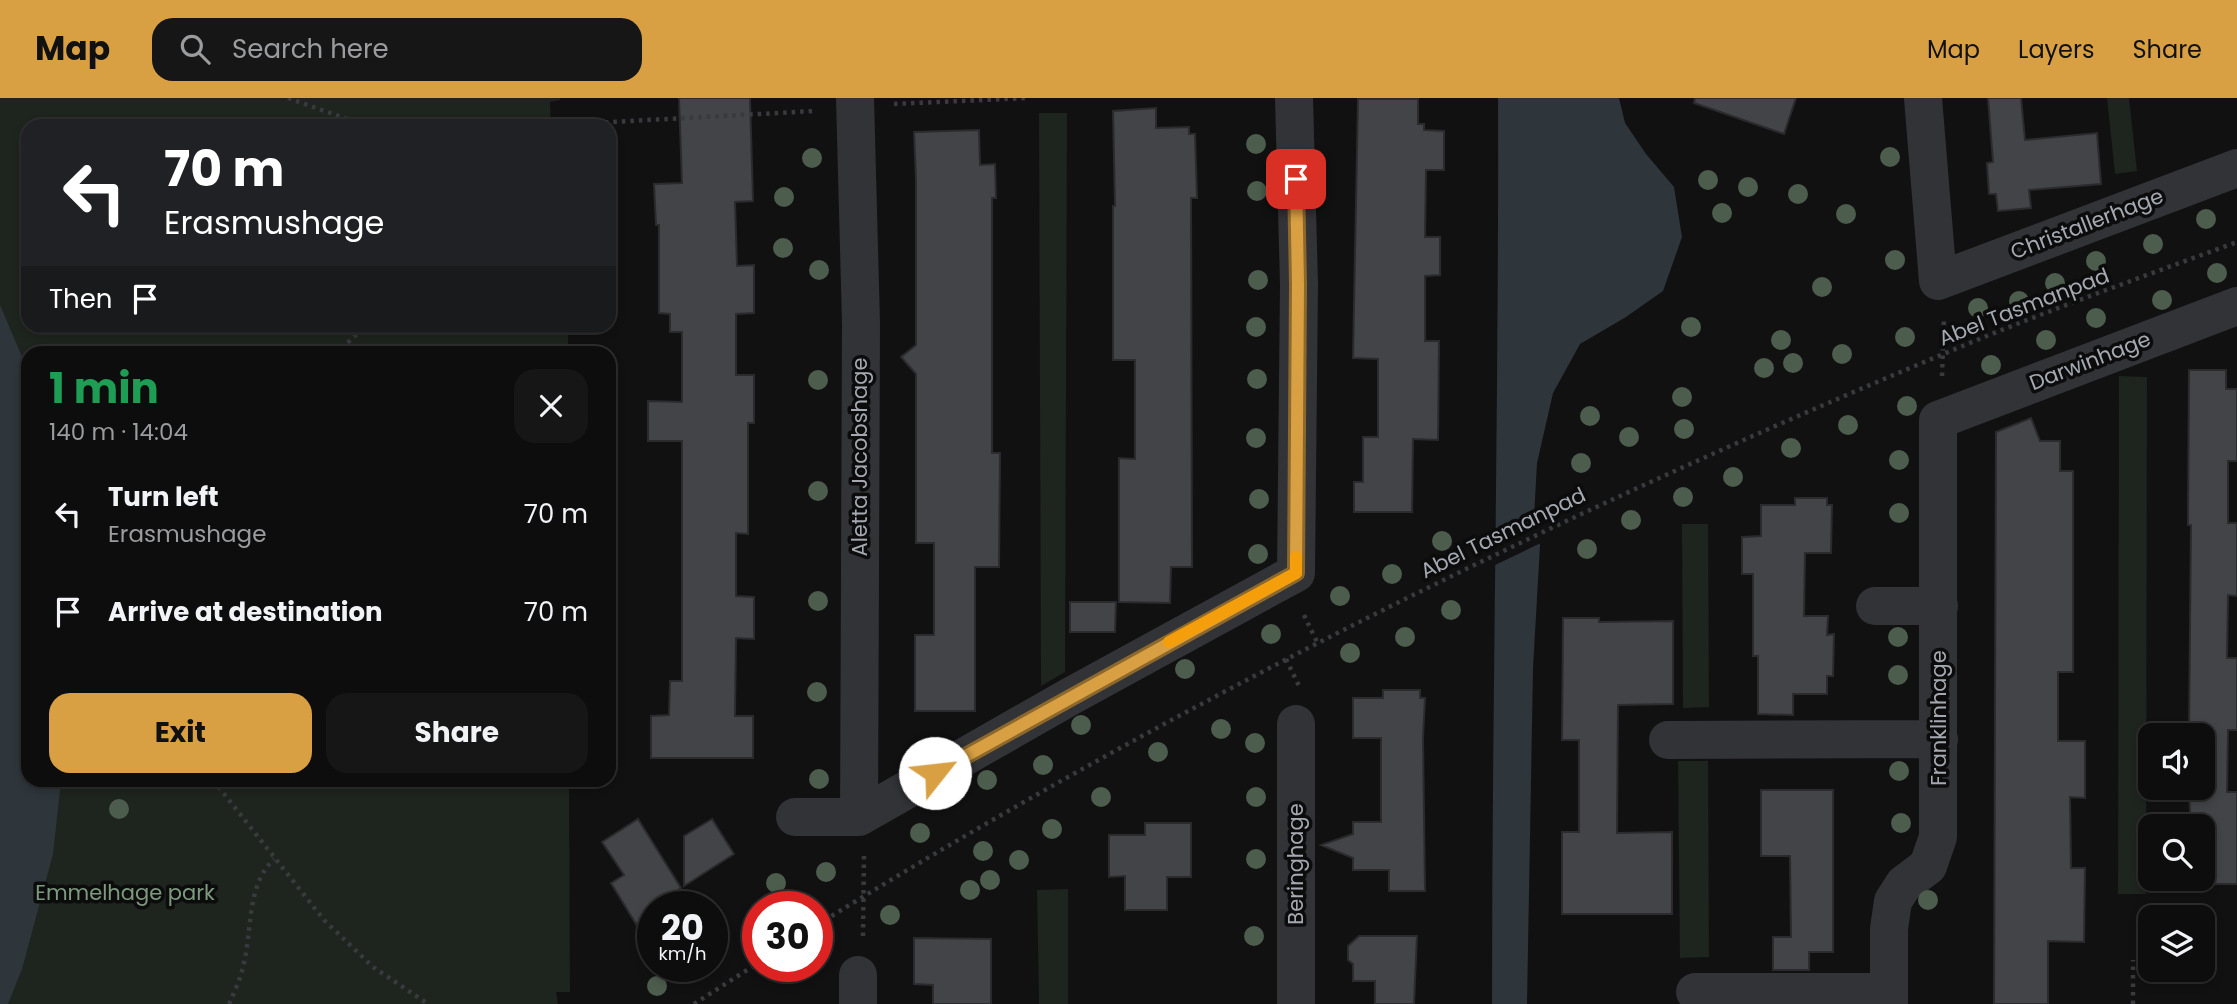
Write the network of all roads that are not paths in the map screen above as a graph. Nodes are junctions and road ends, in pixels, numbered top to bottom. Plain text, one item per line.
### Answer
1 (1294, 98) edge
2 (1923, 98) edge
3 (869, 101) edge
4 (2237, 168) edge
5 (2237, 306) edge
6 (1943, 401) joint
7 (1875, 606) dead end
8 (1939, 606) junction
9 (1297, 724) dead end
10 (1939, 739) junction
11 (1668, 740) dead end
12 (795, 817) dead end
13 (862, 831) junction
14 (1695, 992) dead end
15 (1889, 998) edge
16 (1296, 1004) edge

1 - 13 street
2 - 4 street, Christallerhage
3 - 13 street, Aletta Jacobshage
5 - 6 street, Darwinhage
6 - 8 street, Franklinhage
7 - 8 street
8 - 10 street, Franklinhage
9 - 16 street, Beringhage
10 - 11 street
10 - 15 street, Franklinhage
12 - 13 street
14 - 15 street

